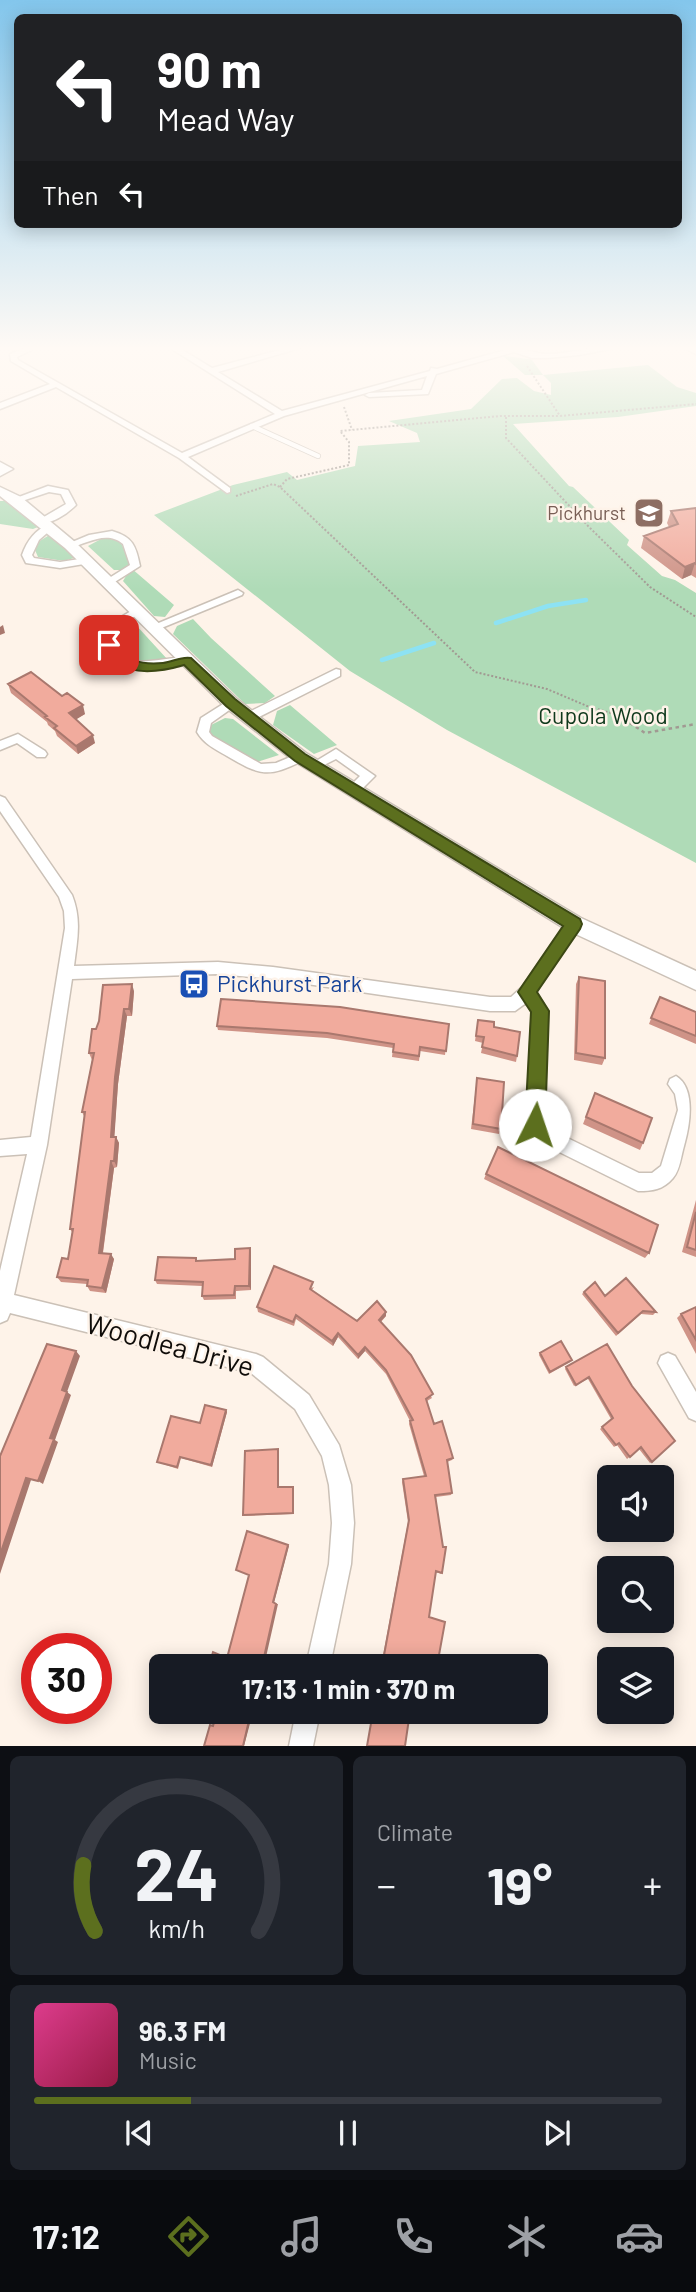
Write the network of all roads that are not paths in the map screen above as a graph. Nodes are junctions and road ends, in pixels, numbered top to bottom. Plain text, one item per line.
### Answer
1 (132, 427) edge
2 (249, 427) edge
3 (255, 427) edge
4 (182, 456) junction
5 (318, 456) dead end
6 (0, 464) edge
7 (0, 472) edge
8 (227, 490) road end
9 (5, 494) edge
10 (46, 524) junction
11 (70, 545) junction
12 (86, 561) junction
13 (110, 583) junction
14 (238, 593) dead end
15 (138, 610) junction
16 (155, 627) junction
17 (186, 661) junction
18 (336, 673) dead end
19 (230, 703) junction
20 (249, 717) junction
21 (0, 746) edge
22 (41, 754) dead end
23 (307, 762) junction
24 (0, 800) edge
25 (574, 924) junction
26 (66, 973) junction
27 (696, 981) edge
28 (527, 992) junction
29 (676, 1084) dead end
30 (38, 1145) junction
31 (0, 1148) edge
32 (2, 1307) edge
33 (668, 1363) dead end
34 (696, 1411) edge
35 (321, 1654) edge
36 (306, 1724) edge
37 (301, 1746) edge

1 - 4 street
2 - 4 street
3 - 5 lane
4 - 8 street
6 - 7 street
9 - 10 street
9 - 10 street
10 - 11 street
10 - 12 street
11 - 12 street
11 - 13 street
12 - 13 street
13 - 15 street
14 - 16 street
15 - 16 street
15 - 17 street
16 - 17 street
17 - 19 street
18 - 20 street
19 - 20 street
19 - 23 street
20 - 23 street
21 - 22 street
23 - 25 street
24 - 26 street
25 - 27 street
25 - 28 street
26 - 28 street
26 - 30 street
28 - 29 street
30 - 31 street
30 - 32 street
32 - 35 street, Woodlea Drive
33 - 34 street
36 - 37 street

